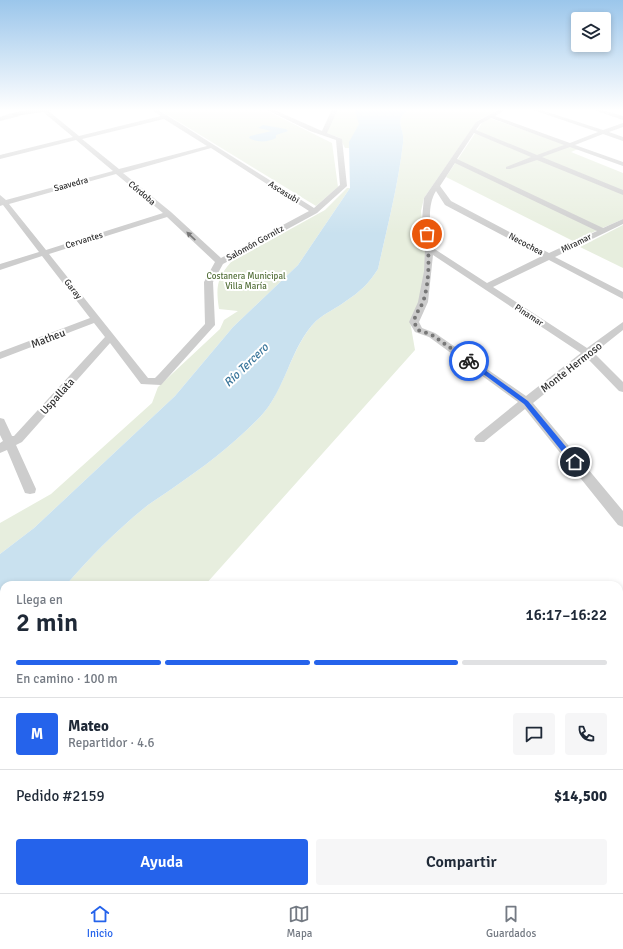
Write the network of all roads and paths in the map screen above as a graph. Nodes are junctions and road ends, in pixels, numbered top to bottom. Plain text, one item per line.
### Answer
1 (26, 151) edge
2 (93, 151) edge
3 (195, 151) edge
4 (219, 151) edge
5 (341, 151) edge
6 (460, 151) edge
7 (521, 151) edge
8 (554, 151) edge
9 (586, 151) edge
10 (0, 157) edge
11 (536, 157) junction
12 (454, 160) junction
13 (623, 164) edge
14 (508, 168) dead end
15 (117, 172) junction
16 (436, 185) junction
17 (623, 193) edge
18 (1, 201) edge
19 (433, 202) junction
20 (448, 203) junction
21 (314, 211) junction
22 (168, 214) junction
23 (623, 221) edge
24 (602, 230) junction
25 (429, 249) junction
26 (44, 252) junction
27 (548, 256) junction
28 (220, 262) junction
29 (0, 267) edge
30 (485, 287) junction
31 (623, 296) edge
32 (96, 319) junction
33 (623, 325) edge
34 (110, 337) junction
35 (589, 354) junction
36 (0, 356) edge
37 (145, 381) joint
38 (623, 388) edge
39 (526, 402) junction
40 (0, 422) edge
41 (480, 439) dead end
42 (5, 446) edge
43 (30, 489) dead end
44 (623, 521) edge

1 - 10 street
2 - 15 street, Córdoba
3 - 15 street, Saavedra
4 - 21 street, Ascasubi
5 - 21 street, Salomón Gornitz
6 - 12 street
7 - 11 street
8 - 11 street
9 - 13 street
11 - 14 street
11 - 17 street
12 - 16 street
12 - 24 street
15 - 18 street, Saavedra
15 - 22 street, Córdoba
16 - 19 street
16 - 20 street, Necochea
18 - 26 street, Garay
19 - 20 street
19 - 25 street
20 - 27 street, Necochea
21 - 28 street, Salomón Gornitz
22 - 26 street, Cervantes
28 -> 22 street, Córdoba
23 - 24 street, Miramar
24 - 27 street, Miramar
25 - 30 street, Pinamar
25 - 39 street
26 - 29 street, Cervantes
26 - 32 street, Garay
27 - 30 street, Miramar
27 - 31 street, Necochea
28 - 37 street, Salomón Gornitz
30 - 35 street, Pinamar
32 - 34 street, Garay
32 - 36 street, Matheu
33 - 35 street, Monte Hermoso
34 - 37 street, Garay
34 - 42 street, Uspallata
35 - 38 street, Pinamar
35 - 39 street, Monte Hermoso
39 - 41 street, Monte Hermoso
39 - 44 street
40 - 42 street
42 - 43 street

